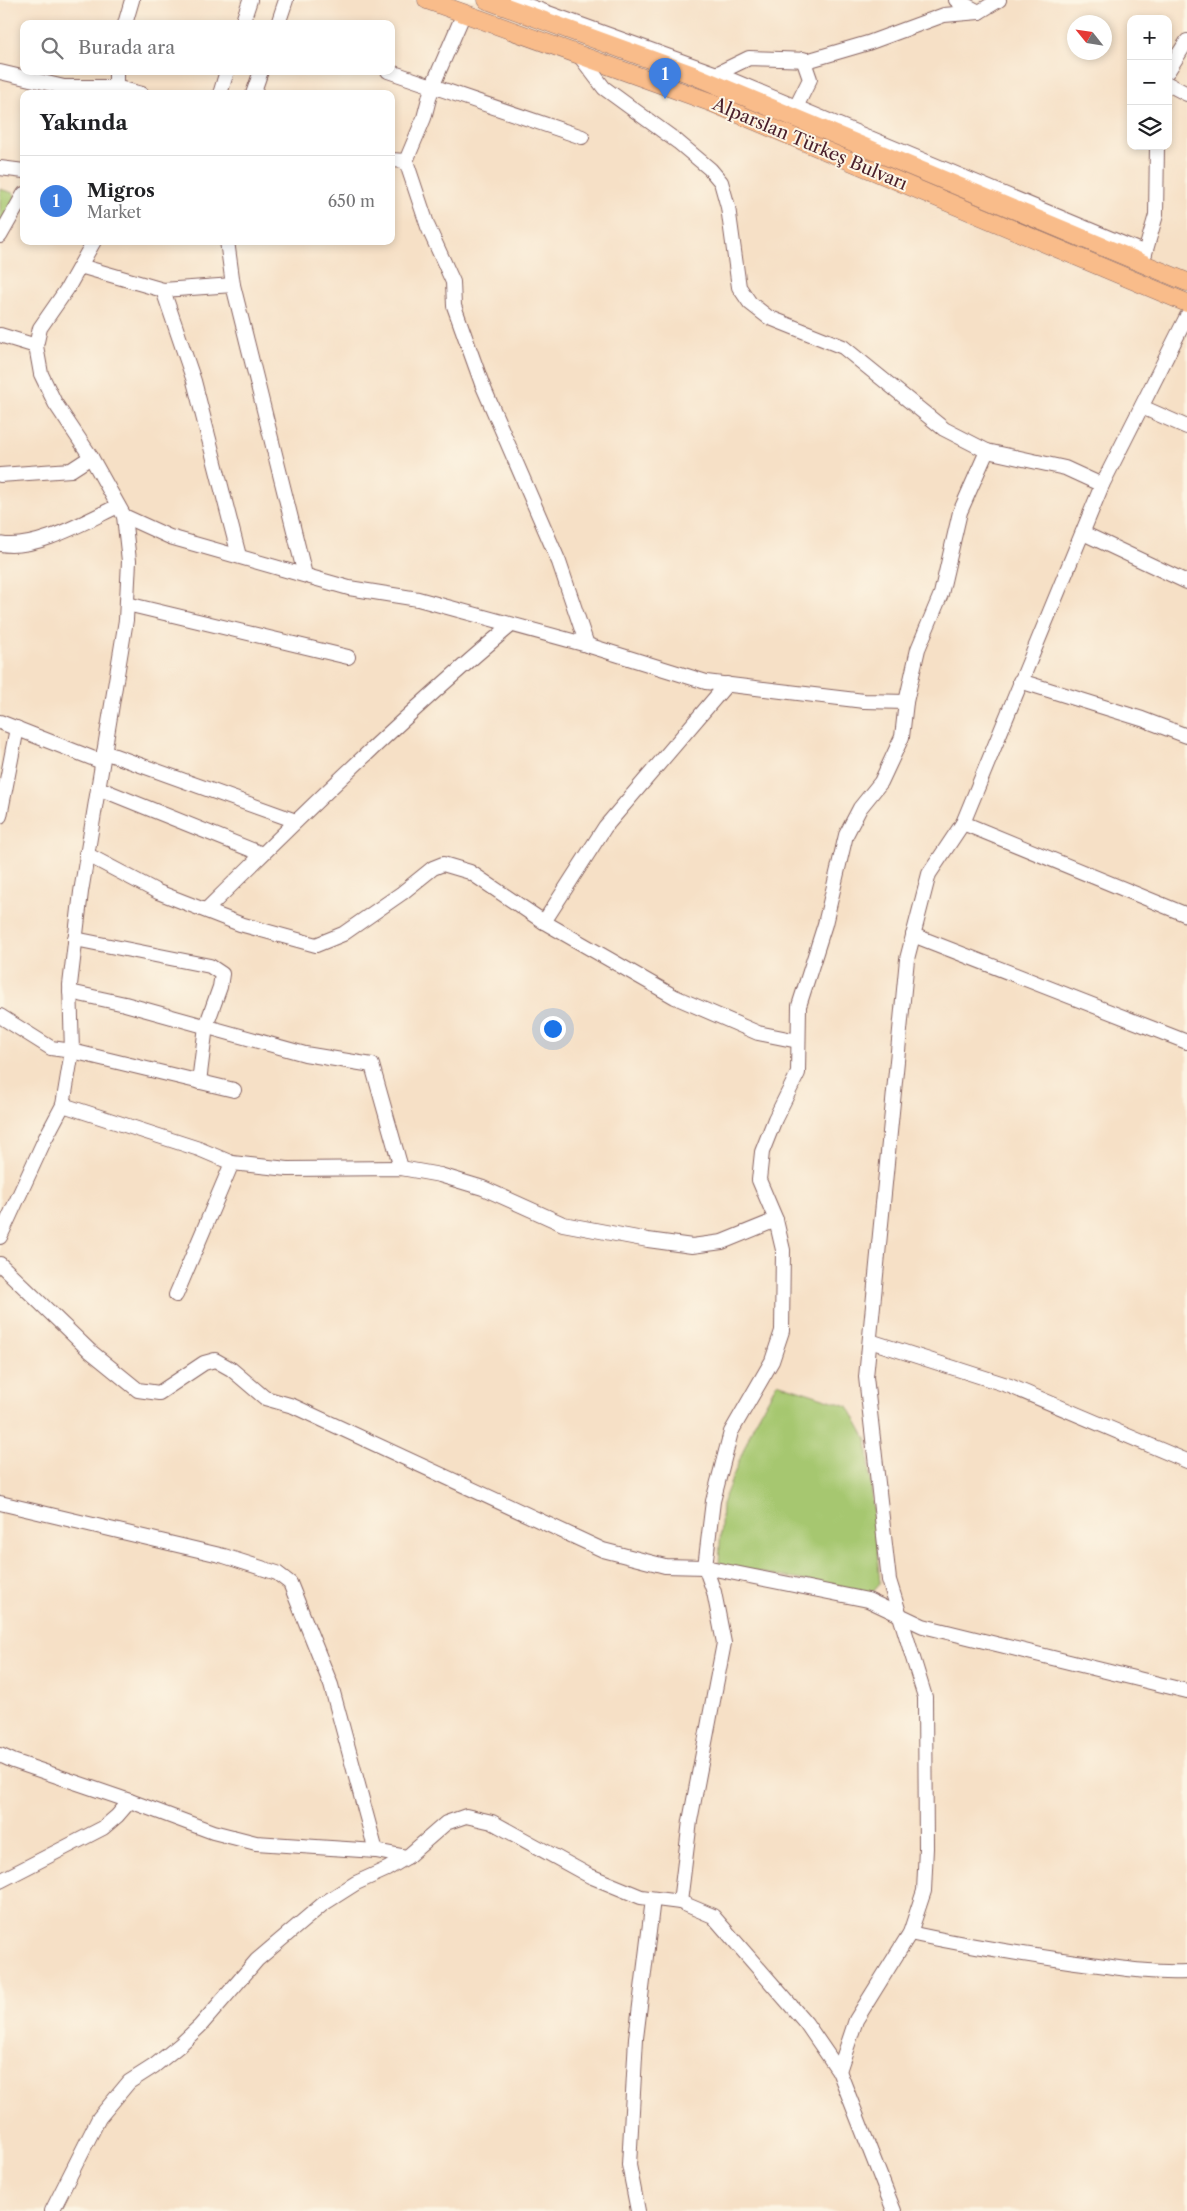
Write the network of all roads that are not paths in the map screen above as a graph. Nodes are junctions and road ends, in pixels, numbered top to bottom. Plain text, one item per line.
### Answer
1 (132, 0) edge
2 (250, 0) edge
3 (286, 0) edge
4 (426, 0) edge
5 (486, 0) edge
6 (512, 0) edge
7 (956, 0) edge
8 (999, 0) edge
9 (979, 12) junction
10 (464, 13) junction
11 (126, 20) edge
12 (243, 20) edge
13 (279, 20) edge
14 (1187, 40) edge
15 (579, 55) junction
16 (802, 59) junction
17 (1172, 64) edge
18 (0, 72) edge
19 (395, 74) edge
20 (116, 75) edge
21 (226, 75) edge
22 (260, 75) edge
23 (710, 76) junction
24 (1172, 86) edge
25 (432, 88) junction
26 (115, 90) edge
27 (221, 90) edge
28 (254, 90) edge
29 (1187, 94) edge
30 (794, 111) junction
31 (582, 137) dead end
32 (1157, 150) edge
33 (395, 160) edge
34 (406, 161) junction
35 (0, 168) edge
36 (20, 170) edge
37 (20, 201) edge
38 (0, 236) edge
39 (92, 245) edge
40 (228, 245) edge
41 (1144, 258) junction
42 (80, 266) junction
43 (1187, 282) edge
44 (233, 285) junction
45 (162, 290) junction
46 (1187, 303) edge
47 (1187, 316) edge
48 (0, 335) edge
49 (36, 346) junction
50 (1142, 407) junction
51 (1187, 427) edge
52 (987, 451) junction
53 (91, 457) junction
54 (0, 474) edge
55 (1102, 485) junction
56 (121, 511) junction
57 (1083, 533) junction
58 (0, 544) edge
59 (239, 556) junction
60 (305, 575) junction
61 (1187, 582) edge
62 (127, 604) junction
63 (510, 626) junction
64 (587, 645) junction
65 (348, 657) dead end
66 (1020, 681) junction
67 (727, 684) junction
68 (906, 702) junction
69 (0, 722) edge
70 (17, 728) junction
71 (1187, 736) edge
72 (103, 757) junction
73 (98, 788) junction
74 (0, 816) edge
75 (296, 821) junction
76 (963, 823) junction
77 (86, 854) junction
78 (262, 854) junction
79 (206, 910) junction
80 (1187, 915) edge
81 (544, 922) junction
82 (913, 935) junction
83 (75, 939) junction
84 (70, 992) junction
85 (0, 1016) edge
86 (206, 1026) junction
87 (798, 1041) junction
88 (1187, 1042) edge
89 (72, 1051) junction
90 (199, 1082) junction
91 (234, 1090) dead end
92 (63, 1105) junction
93 (232, 1164) junction
94 (401, 1168) junction
95 (776, 1220) junction
96 (0, 1237) edge
97 (0, 1264) edge
98 (176, 1295) dead end
99 (870, 1341) junction
100 (1187, 1461) edge
101 (0, 1503) edge
102 (705, 1567) junction
103 (899, 1614) junction
104 (1187, 1691) edge
105 (0, 1755) edge
106 (130, 1801) junction
107 (376, 1851) junction
108 (407, 1856) junction
109 (0, 1881) edge
110 (652, 1899) junction
111 (680, 1902) junction
112 (910, 1933) junction
113 (1187, 1972) edge
114 (839, 2071) junction
115 (52, 2211) edge
116 (638, 2211) edge
117 (894, 2211) edge

1 - 11 street
2 - 12 street
3 - 13 street
4 - 10 main road, Alparslan Türkeş Bulvarı
5 - 23 main road, Alparslan Türkeş Bulvarı
6 - 23 street
7 - 9 street
8 - 9 street
9 - 16 street
10 - 15 main road, Alparslan Türkeş Bulvarı
10 - 25 street
14 - 17 street
15 - 46 main road, Alparslan Türkeş Bulvarı
15 - 52 street
16 - 23 street
16 - 30 street
18 - 26 street
19 - 25 street
20 - 26 street
21 - 27 street
22 - 28 street
23 - 30 main road, Alparslan Türkeş Bulvarı
24 - 29 street
25 - 31 street
25 - 34 street
30 - 41 main road, Alparslan Türkeş Bulvarı
32 - 41 street
33 - 34 street
34 - 64 street
35 - 36 street
37 - 38 street
39 - 42 street
40 - 44 street
41 - 43 main road, Alparslan Türkeş Bulvarı
42 - 45 street
42 - 49 street
44 - 45 street
44 - 60 street
45 - 59 street
47 - 50 street
48 - 49 street
49 - 53 street
50 - 51 street
50 - 55 street
52 - 55 street
52 - 68 street
53 - 54 street
53 - 56 street
55 - 57 street
56 - 58 street
56 - 59 street
56 - 62 street
57 - 61 street
57 - 66 street
59 - 60 street
60 - 63 street
62 - 65 street
62 - 72 street
63 - 64 street
63 - 75 street
64 - 67 street
66 - 71 street
66 - 76 street
67 - 68 street
67 - 81 street
68 - 87 street
69 - 70 street
70 - 72 street
70 - 74 street
72 - 73 street
72 - 75 street
73 - 77 street
73 - 78 street
75 - 78 street
76 - 80 street
76 - 82 street
77 - 79 street
77 - 83 street
78 - 79 street
79 - 81 street
81 - 87 street
82 - 88 street
82 - 99 street
83 - 84 street
83 - 86 street
84 - 86 street
84 - 89 street
85 - 89 street
86 - 90 street
86 - 94 street
87 - 95 street
89 - 90 street
89 - 92 street
90 - 91 street
92 - 93 street
92 - 96 street
93 - 94 street
93 - 98 street
94 - 95 street
95 - 102 street
97 - 102 street
99 - 100 street
99 - 103 street
101 - 107 street
102 - 103 street
102 - 111 street
103 - 104 street
103 - 112 street
105 - 106 street
106 - 107 street
106 - 109 street
107 - 108 street
108 - 110 street
108 - 115 street
110 - 111 street
110 - 116 street
111 - 114 street
112 - 113 street
112 - 114 street
114 - 117 street

